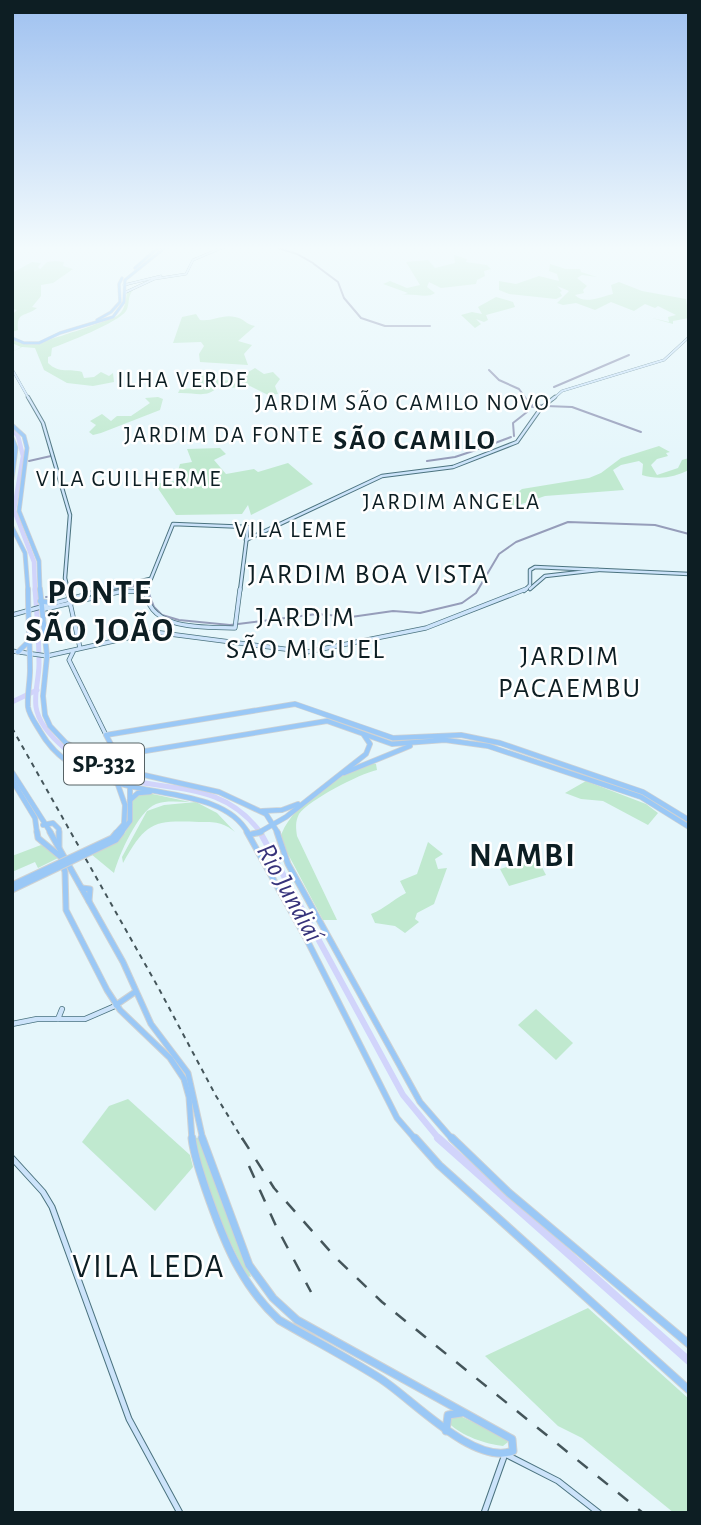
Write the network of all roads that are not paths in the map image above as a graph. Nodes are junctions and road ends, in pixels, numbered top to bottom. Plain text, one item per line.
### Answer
1 (101, 317) edge
2 (112, 317) edge
3 (12, 337) edge
4 (689, 337) edge
5 (12, 369) edge
6 (12, 425) edge
7 (12, 438) edge
8 (12, 479) edge
9 (12, 527) edge
10 (246, 540) junction
11 (589, 570) junction
12 (689, 575) edge
13 (531, 576) junction
14 (150, 579) junction
15 (540, 579) junction
16 (127, 585) junction
17 (146, 589) junction
18 (135, 591) junction
19 (510, 595) junction
20 (69, 600) junction
21 (40, 601) junction
22 (147, 601) junction
23 (52, 603) junction
24 (40, 609) junction
25 (29, 612) junction
26 (12, 616) edge
27 (27, 640) junction
28 (78, 649) junction
29 (15, 651) edge
30 (30, 655) junction
31 (56, 655) joint
32 (46, 656) junction
33 (318, 712) junction
34 (337, 719) junction
35 (323, 721) junction
36 (358, 731) junction
37 (432, 734) junction
38 (106, 735) junction
39 (482, 741) junction
40 (423, 742) junction
41 (110, 746) junction
42 (128, 755) junction
43 (87, 756) junction
44 (549, 760) junction
45 (543, 763) junction
46 (562, 764) junction
47 (554, 767) junction
48 (113, 770) junction
49 (12, 772) edge
50 (134, 775) junction
51 (337, 777) junction
52 (12, 780) edge
53 (111, 781) junction
54 (130, 784) junction
55 (163, 792) junction
56 (305, 801) junction
57 (128, 804) junction
58 (257, 810) junction
59 (286, 817) junction
60 (689, 820) edge
61 (44, 824) junction
62 (273, 825) junction
63 (689, 827) edge
64 (37, 830) junction
65 (249, 832) junction
66 (279, 839) junction
67 (59, 846) junction
68 (12, 887) edge
69 (135, 991) junction
70 (116, 1005) junction
71 (62, 1009) dead end
72 (58, 1019) junction
73 (12, 1024) edge
74 (151, 1024) junction
75 (138, 1027) junction
76 (167, 1052) junction
77 (192, 1137) junction
78 (203, 1142) junction
79 (12, 1158) edge
80 (256, 1276) junction
81 (242, 1279) junction
82 (689, 1344) edge
83 (689, 1390) edge
84 (468, 1415) junction
85 (446, 1431) junction
86 (505, 1454) junction
87 (180, 1513) edge
88 (484, 1513) edge
89 (599, 1513) edge

1 - 3 main road
2 - 3 main road
4 - 10 main road
5 - 20 main road
6 - 21 main road, SP-332
7 - 8 main road
9 - 25 main road, SP-332
10 - 14 main road
10 - 22 main road
11 - 12 main road
11 - 13 main road
11 - 15 main road
13 - 15 main road
13 - 19 main road
14 - 16 main road
14 - 17 main road
15 - 19 main road
16 - 17 main road
16 - 20 main road
17 - 18 main road
17 - 22 main road
18 - 20 main road
18 - 22 main road
19 - 28 main road
20 - 23 main road
20 - 24 main road
20 - 28 main road
21 - 23 main road
21 - 24 main road, SP-332
23 - 24 main road
24 - 25 main road
24 - 32 main road, SP-332
25 - 26 main road
25 - 27 main road, SP-332
27 - 29 main road
27 - 30 main road, SP-332
28 - 31 main road
28 - 38 main road
29 - 30 main road
30 - 32 main road
30 - 53 main road, SP-332
31 - 32 main road
32 - 43 main road, SP-332
33 - 34 main road
33 - 35 main road
33 - 38 main road
34 - 35 main road
34 - 37 main road
35 - 36 main road
35 - 42 main road
36 - 40 main road
36 - 51 main road
37 - 39 main road
37 - 40 main road
38 - 41 main road
39 - 40 main road
39 - 44 main road
39 - 45 main road
40 - 51 main road
41 - 42 main road
41 - 43 main road
41 - 48 main road
42 - 50 main road
43 - 48 main road, SP-332
44 - 45 main road
44 - 46 main road
45 - 47 main road
46 - 47 main road
46 - 60 main road
47 - 63 main road
48 - 50 main road, SP-332
48 - 53 main road
49 - 61 main road
50 - 54 main road
50 - 58 main road, SP-332
51 - 56 main road
52 - 64 main road
53 - 54 main road, SP-332
53 - 57 main road
54 - 55 main road, SP-332
54 - 57 main road
55 - 57 main road
55 - 65 main road, SP-332
56 - 58 main road
56 - 59 main road
57 - 68 main road, bridge
58 - 62 main road, SP-332
59 - 62 main road
59 - 66 main road
61 - 64 main road
61 - 67 main road
61 - 67 main road
62 - 65 main road
62 - 66 main road
64 - 70 main road
65 - 83 main road
66 - 82 main road
67 - 69 main road
69 - 70 main road
69 - 74 main road
70 - 72 main road
70 - 75 main road
71 - 72 main road
72 - 73 main road
74 - 75 main road
74 - 76 main road
75 - 76 main road
76 - 77 main road
76 - 78 main road
77 - 78 main road
77 - 81 main road
78 - 80 main road
79 - 87 main road
80 - 81 main road
80 - 84 main road
81 - 85 main road
84 - 85 main road
84 - 86 main road
85 - 86 main road
86 - 88 main road
86 - 89 main road

